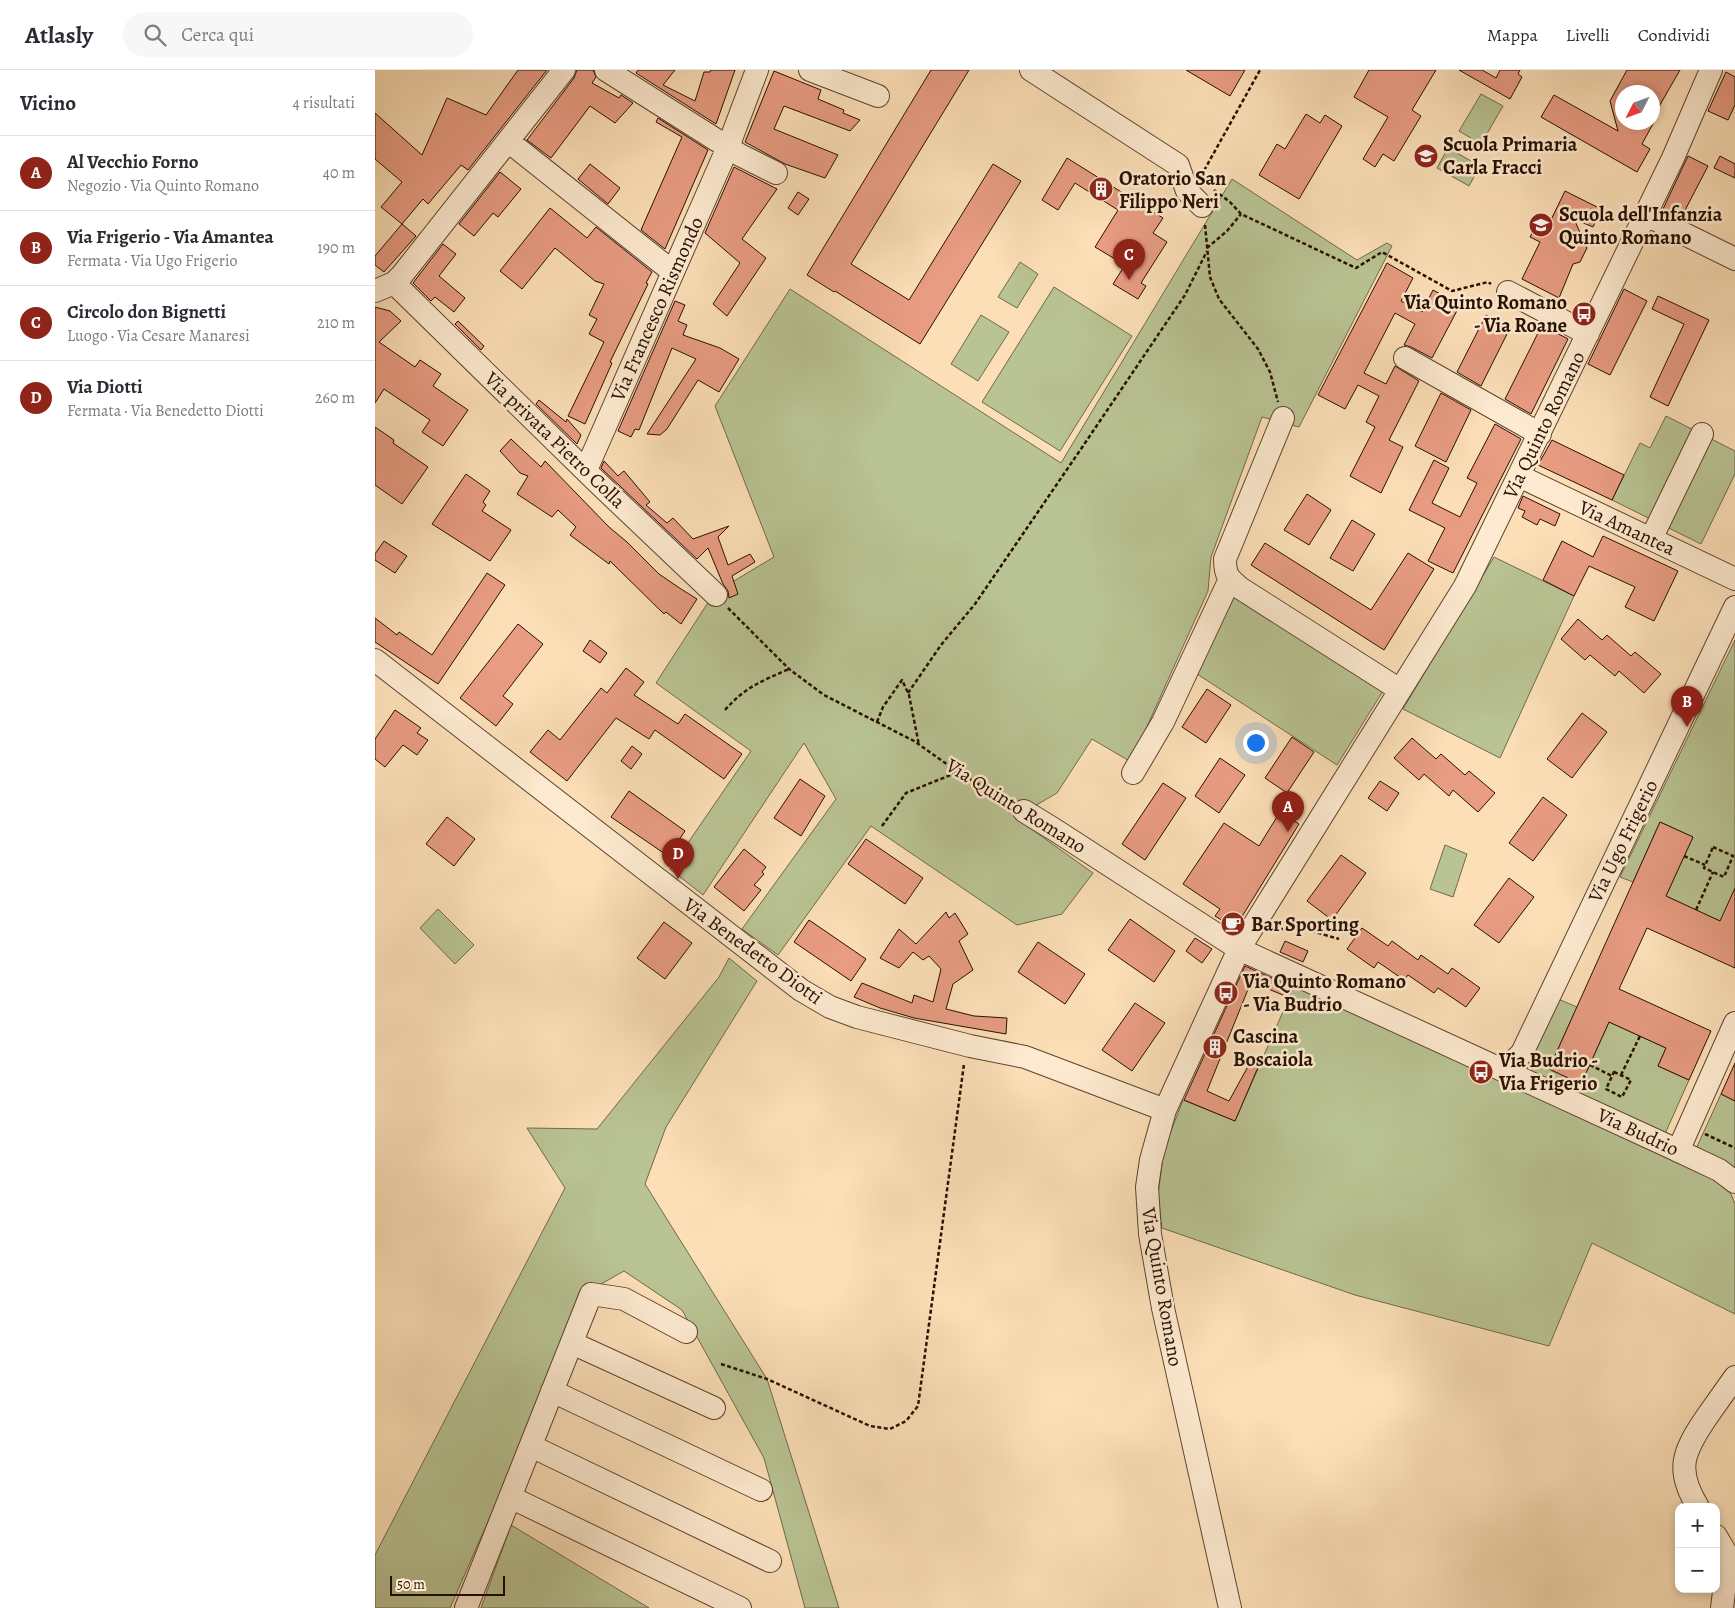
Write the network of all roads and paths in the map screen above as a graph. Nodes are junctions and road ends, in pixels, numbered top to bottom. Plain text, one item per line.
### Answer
1 (563, 70) edge
2 (606, 70) edge
3 (757, 70) edge
4 (810, 70) edge
5 (1031, 70) edge
6 (1260, 70) edge
7 (1711, 70) edge
8 (878, 96) dead end
9 (508, 141) junction
10 (728, 147) junction
11 (776, 173) dead end
12 (1199, 179) dead end
13 (1202, 206) joint
14 (1646, 215) junction
15 (1207, 249) junction
16 (1735, 259) edge
17 (673, 272) junction
18 (385, 287) edge
19 (1508, 292) joint
20 (1588, 334) junction
21 (1405, 358) dead end
22 (1283, 418) joint
23 (1540, 434) junction
24 (1702, 434) dead end
25 (586, 470) junction
26 (1519, 476) junction
27 (1651, 538) junction
28 (1230, 579) junction
29 (1735, 579) edge
30 (716, 595) joint
31 (1735, 607) edge
32 (375, 660) edge
33 (789, 670) junction
34 (1400, 690) junction
35 (908, 693) junction
36 (725, 710) dead end
37 (877, 722) junction
38 (919, 745) junction
39 (958, 772) junction
40 (1133, 773) dead end
41 (1024, 811) joint
42 (882, 826) dead end
43 (1684, 856) dead end
44 (1705, 865) junction
45 (1713, 872) junction
46 (1696, 910) dead end
47 (1268, 935) dead end
48 (1339, 939) dead end
49 (1239, 949) junction
50 (1735, 1023) edge
51 (1640, 1036) dead end
52 (970, 1046) junction
53 (1590, 1065) dead end
54 (1505, 1070) junction
55 (1621, 1075) junction
56 (1612, 1076) junction
57 (1165, 1110) junction
58 (1689, 1127) junction
59 (1735, 1148) edge
60 (1678, 1151) junction
61 (1735, 1182) edge
62 (686, 1332) dead end
63 (571, 1343) junction
64 (721, 1364) dead end
65 (1735, 1377) edge
66 (553, 1391) junction
67 (714, 1408) dead end
68 (531, 1446) junction
69 (761, 1490) dead end
70 (510, 1497) junction
71 (1696, 1503) edge
72 (1720, 1543) edge
73 (770, 1561) dead end
74 (466, 1608) edge
75 (740, 1608) edge
76 (1229, 1608) edge
77 (1722, 1608) edge

1 - 9 street
2 - 10 street
3 - 10 street, Via Francesco Rismondo
4 - 8 street
5 - 13 street
6 - 12 path
7 - 14 street, Via Quinto Romano
9 - 17 street
9 - 18 street
10 - 11 street
10 - 17 street, Via Francesco Rismondo
13 - 15 path
14 - 16 street
14 - 20 street, Via Quinto Romano
15 - 19 path
15 - 22 path
15 - 35 path
17 - 25 street, Via Francesco Rismondo
18 - 25 street, Via privata Pietro Colla
19 - 20 street
20 - 23 street, Via Quinto Romano
21 - 23 street
22 - 28 street
23 - 26 street, Via Quinto Romano
24 - 27 street
25 - 30 street, Via privata Pietro Colla
26 - 27 street, Via Amantea
26 - 34 street, Via Quinto Romano
27 - 29 street, Via Amantea
28 - 34 street
28 - 40 street
30 - 33 path, Via Quinto Romano
31 - 54 street, Via Ugo Frigerio
32 - 52 street, Via Benedetto Diotti
33 - 36 path
33 - 37 path, Via Quinto Romano
34 - 49 street, Via Quinto Romano
35 - 37 path
35 - 38 path
37 - 38 path, Via Quinto Romano
38 - 39 path, Via Quinto Romano
39 - 41 path, Via Quinto Romano
39 - 42 path
41 - 49 street, Via Quinto Romano
43 - 44 path
44 - 45 path
44 - 45 path
45 - 46 path
47 - 48 path
49 - 54 street, Via Budrio
49 - 57 street, Via Quinto Romano
50 - 58 street
51 - 55 path
52 - 57 street, Via Benedetto Diotti
52 - 64 path
53 - 56 path
54 - 60 street, Via Budrio
55 - 56 path
55 - 56 path
57 - 76 street, Via Quinto Romano
58 - 59 path
58 - 60 street
60 - 61 street, Via Budrio
62 - 63 street
63 - 66 street
63 - 67 street
65 - 71 street
66 - 68 street
66 - 69 street
68 - 70 street
68 - 73 street
70 - 74 street
70 - 75 street
72 - 77 street

